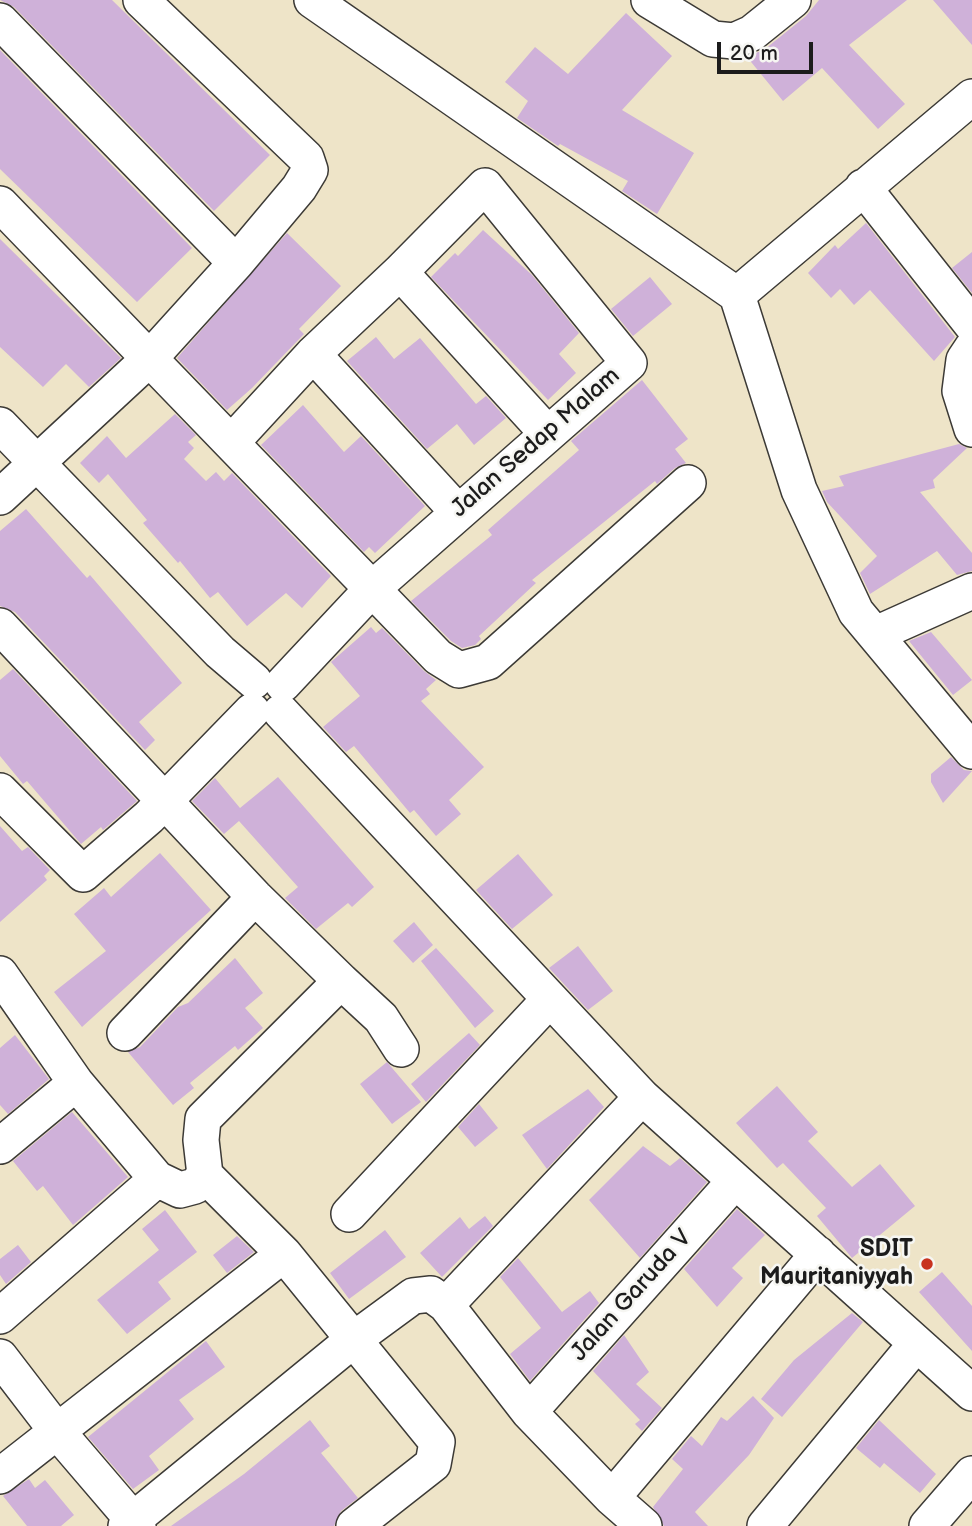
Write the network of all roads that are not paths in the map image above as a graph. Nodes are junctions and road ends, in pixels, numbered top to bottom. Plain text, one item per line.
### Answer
1 (141, 0) edge
2 (312, 0) edge
3 (649, 0) edge
4 (793, 0) edge
5 (0, 21) edge
6 (972, 97) edge
7 (863, 187) junction
8 (0, 204) edge
9 (236, 263) junction
10 (400, 272) junction
11 (737, 295) junction
12 (972, 325) edge
13 (972, 348) edge
14 (313, 354) junction
15 (149, 359) junction
16 (0, 425) edge
17 (972, 429) edge
18 (547, 433) junction
19 (231, 443) junction
20 (36, 462) junction
21 (688, 483) dead end
22 (0, 497) edge
23 (457, 511) junction
24 (372, 589) junction
25 (972, 591) edge
26 (0, 626) edge
27 (876, 634) junction
28 (268, 697) junction
29 (972, 751) edge
30 (0, 791) edge
31 (164, 802) junction
32 (255, 897) junction
33 (341, 981) junction
34 (3, 984) edge
35 (550, 1000) junction
36 (125, 1033) dead end
37 (401, 1049) dead end
38 (76, 1083) junction
39 (642, 1097) junction
40 (0, 1146) edge
41 (205, 1175) junction
42 (157, 1179) junction
43 (735, 1181) junction
44 (349, 1214) dead end
45 (284, 1254) junction
46 (818, 1254) junction
47 (446, 1305) junction
48 (0, 1316) edge
49 (354, 1340) junction
50 (916, 1344) junction
51 (0, 1357) edge
52 (972, 1394) edge
53 (529, 1412) junction
54 (56, 1430) junction
55 (972, 1475) edge
56 (0, 1476) edge
57 (612, 1498) junction
58 (132, 1524) edge
59 (354, 1526) edge
60 (644, 1526) edge
61 (765, 1526) edge
62 (927, 1526) edge

1 - 9 street
2 - 11 street
3 - 4 street
5 - 9 street
6 - 7 street
7 - 11 street
7 - 12 street
8 - 15 street
9 - 15 street
10 - 14 street
10 - 18 street
10 - 18 street, Jalan Sedap Malam
11 - 27 street
13 - 17 street
14 - 19 street
14 - 23 street
15 - 19 street
15 - 20 street
16 - 20 street
18 - 23 street, Jalan Sedap Malam
19 - 24 street
20 - 22 street
20 - 28 street
21 - 24 street
23 - 24 street, Jalan Sedap Malam
24 - 28 street, Jalan Sedap Malam
25 - 27 street
26 - 31 street
27 - 29 street
28 - 31 street, Jalan Sedap Malam
28 - 35 street
30 - 31 street, Jalan Sedap Malam
31 - 32 street
32 - 33 street
32 - 36 street
33 - 37 street
33 - 41 street
34 - 38 street
35 - 39 street
35 - 44 street
38 - 40 street
38 - 42 street
39 - 43 street
39 - 47 street
41 - 42 street
41 - 45 street
42 - 48 street
43 - 46 street
43 - 53 street, Jalan Garuda V
45 - 49 street
45 - 54 street
46 - 50 street
46 - 57 street
47 - 49 street
47 - 53 street
49 - 58 street
49 - 59 street
50 - 52 street
50 - 61 street
51 - 54 street
53 - 57 street
54 - 56 street
54 - 58 street
55 - 62 street
57 - 60 street

